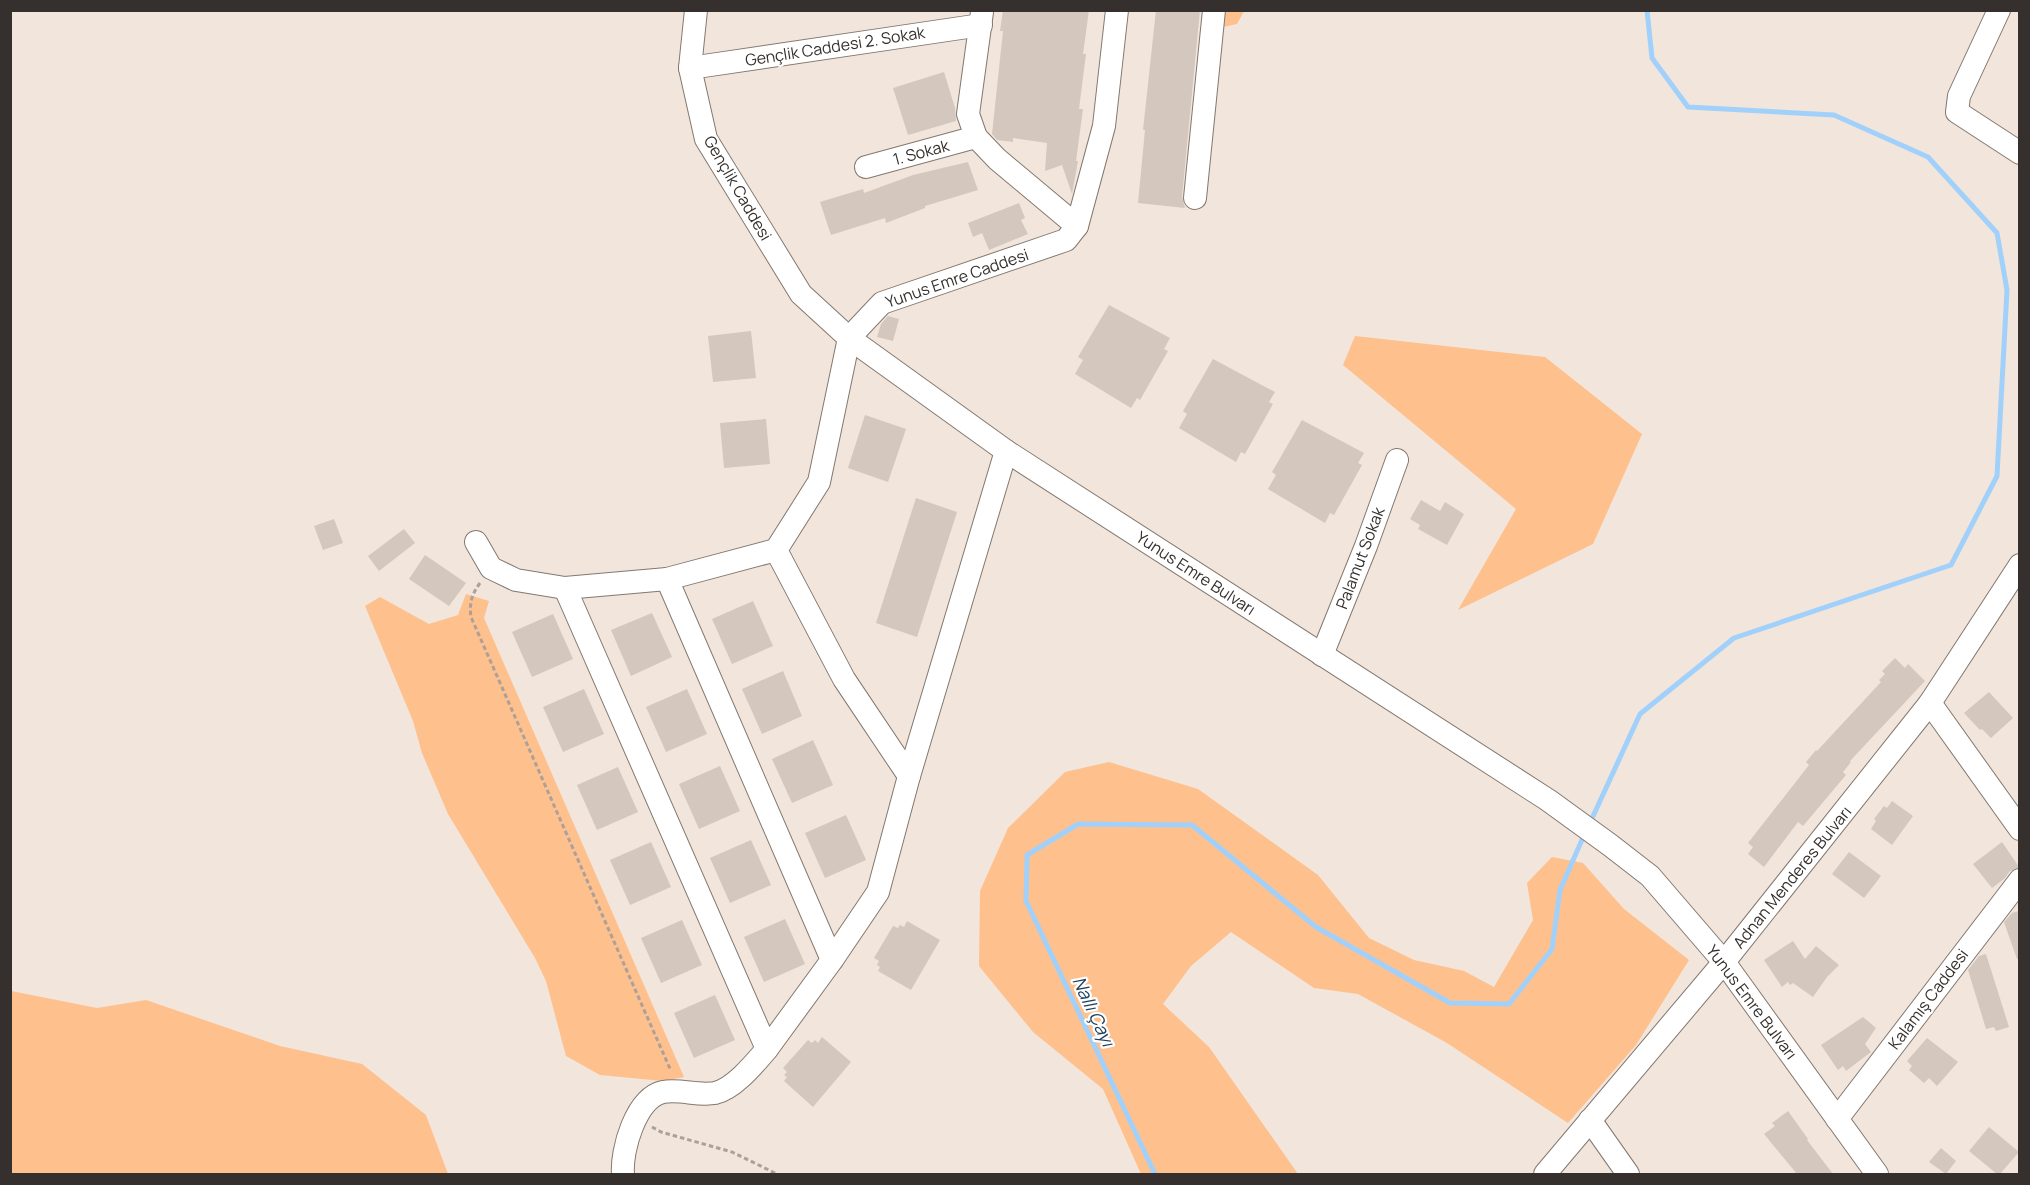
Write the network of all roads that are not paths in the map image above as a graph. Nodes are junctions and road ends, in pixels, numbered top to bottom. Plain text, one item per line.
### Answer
1 (696, 10) edge
2 (1117, 10) edge
3 (1214, 10) edge
4 (1999, 10) edge
5 (981, 18) edge
6 (690, 68) junction
7 (976, 137) junction
8 (2019, 153) edge
9 (866, 167) dead end
10 (1195, 198) dead end
11 (1077, 226) junction
12 (849, 338) junction
13 (1006, 452) junction
14 (1397, 460) dead end
15 (476, 542) dead end
16 (776, 550) junction
17 (2019, 565) edge
18 (667, 579) junction
19 (565, 588) junction
20 (1322, 654) junction
21 (1930, 703) junction
22 (909, 776) junction
23 (2019, 829) edge
24 (2019, 880) edge
25 (832, 960) junction
26 (1724, 962) junction
27 (768, 1049) junction
28 (1837, 1119) junction
29 (1590, 1120) junction
30 (623, 1174) edge
31 (1545, 1174) edge
32 (1628, 1174) edge
33 (1877, 1174) edge

1 - 6 street, Gençlik Caddesi
2 - 11 street
3 - 10 street
4 - 8 street
5 - 6 street, Gençlik Caddesi 2. Sokak
5 - 7 street
6 - 12 street, Gençlik Caddesi
7 - 9 street, 1. Sokak
7 - 11 street
11 - 12 street, Yunus Emre Caddesi
12 - 13 street, Yunus Emre Bulvarı
12 - 16 street
13 - 20 street, Yunus Emre Bulvarı
13 - 22 street
14 - 20 street, Palamut Sokak
15 - 19 street
16 - 18 street
16 - 22 street
17 - 21 street, Adnan Menderes Bulvarı
18 - 19 street
18 - 25 street
19 - 27 street
20 - 26 street, Yunus Emre Bulvarı
21 - 23 street
21 - 26 street, Adnan Menderes Bulvarı
22 - 25 street
24 - 28 street, Kalamış Caddesi
25 - 27 street
26 - 28 street, Yunus Emre Bulvarı
26 - 29 street, Adnan Menderes Bulvarı
27 - 30 street
28 - 33 street, Yunus Emre Bulvarı
29 - 31 street, Adnan Menderes Bulvarı
29 - 32 street

